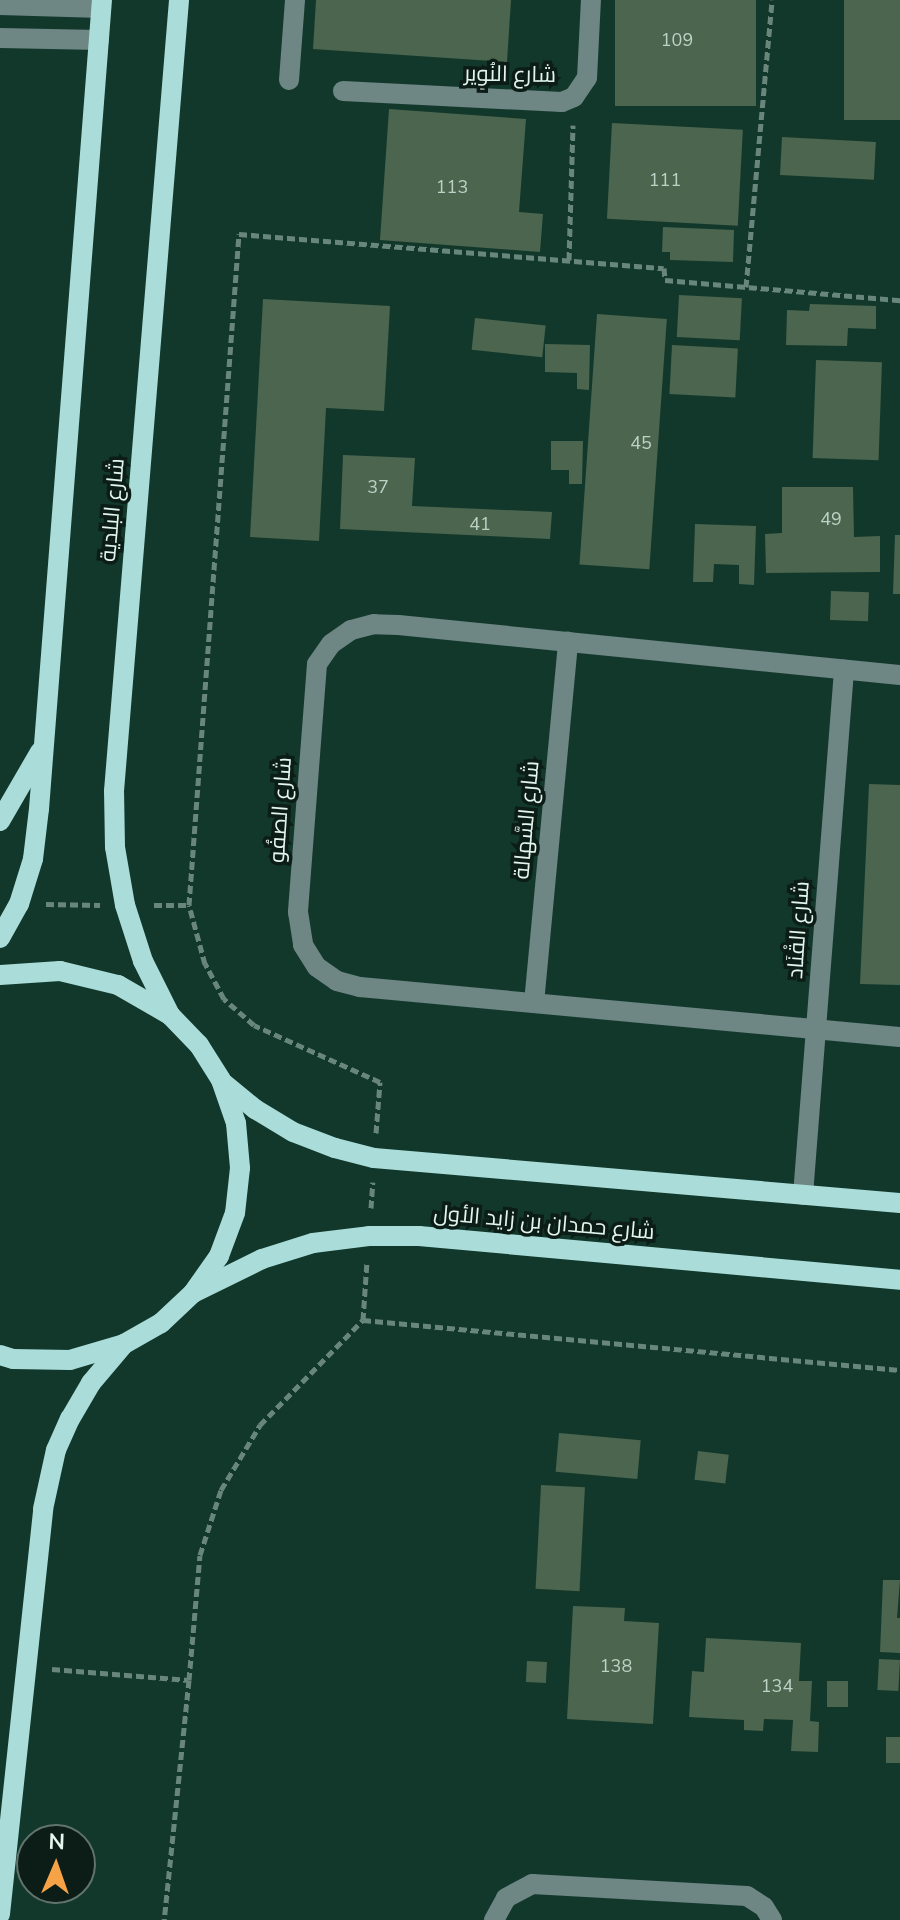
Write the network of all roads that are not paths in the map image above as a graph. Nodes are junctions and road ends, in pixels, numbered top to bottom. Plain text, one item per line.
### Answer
1 (179, 0) edge
2 (295, 0) edge
3 (591, 0) edge
4 (102, 4) edge
5 (0, 5) edge
6 (0, 38) edge
7 (99, 40) junction
8 (289, 80) dead end
9 (343, 91) dead end
10 (568, 642) junction
11 (844, 670) junction
12 (900, 675) edge
13 (42, 748) junction
14 (0, 821) edge
15 (0, 938) edge
16 (0, 975) edge
17 (534, 1003) junction
18 (170, 1015) junction
19 (816, 1029) junction
20 (900, 1037) edge
21 (221, 1080) junction
22 (803, 1195) junction
23 (900, 1203) edge
24 (900, 1280) edge
25 (193, 1293) junction
26 (124, 1344) junction
27 (0, 1355) edge
28 (0, 1914) edge
29 (494, 1920) edge
30 (772, 1920) edge

1 - 18 main road, شارع البلدية
2 - 8 street
3 - 9 street, شارع النُوِير
4 - 5 street
4 - 7 main road
6 - 7 street
7 - 13 main road
10 - 11 street, شارع الصفُو
10 - 17 street, شارع السَّهالة
10 - 17 street, شارع الصفُو
11 - 12 street, شارع الصفُو
11 - 19 street, شارع القْنَاد
13 - 14 main road
13 - 15 main road
16 - 18 main road
17 - 19 street, شارع الصفُو
18 - 21 main road
19 - 20 street, شارع الصفُو
19 - 22 street, شارع القْنَاد
21 - 22 main road
21 - 25 main road
22 - 23 main road
24 - 25 main road, شارع حمدان بن زايد الأول
25 - 26 main road
26 - 27 main road
26 - 28 main road
29 - 30 street

